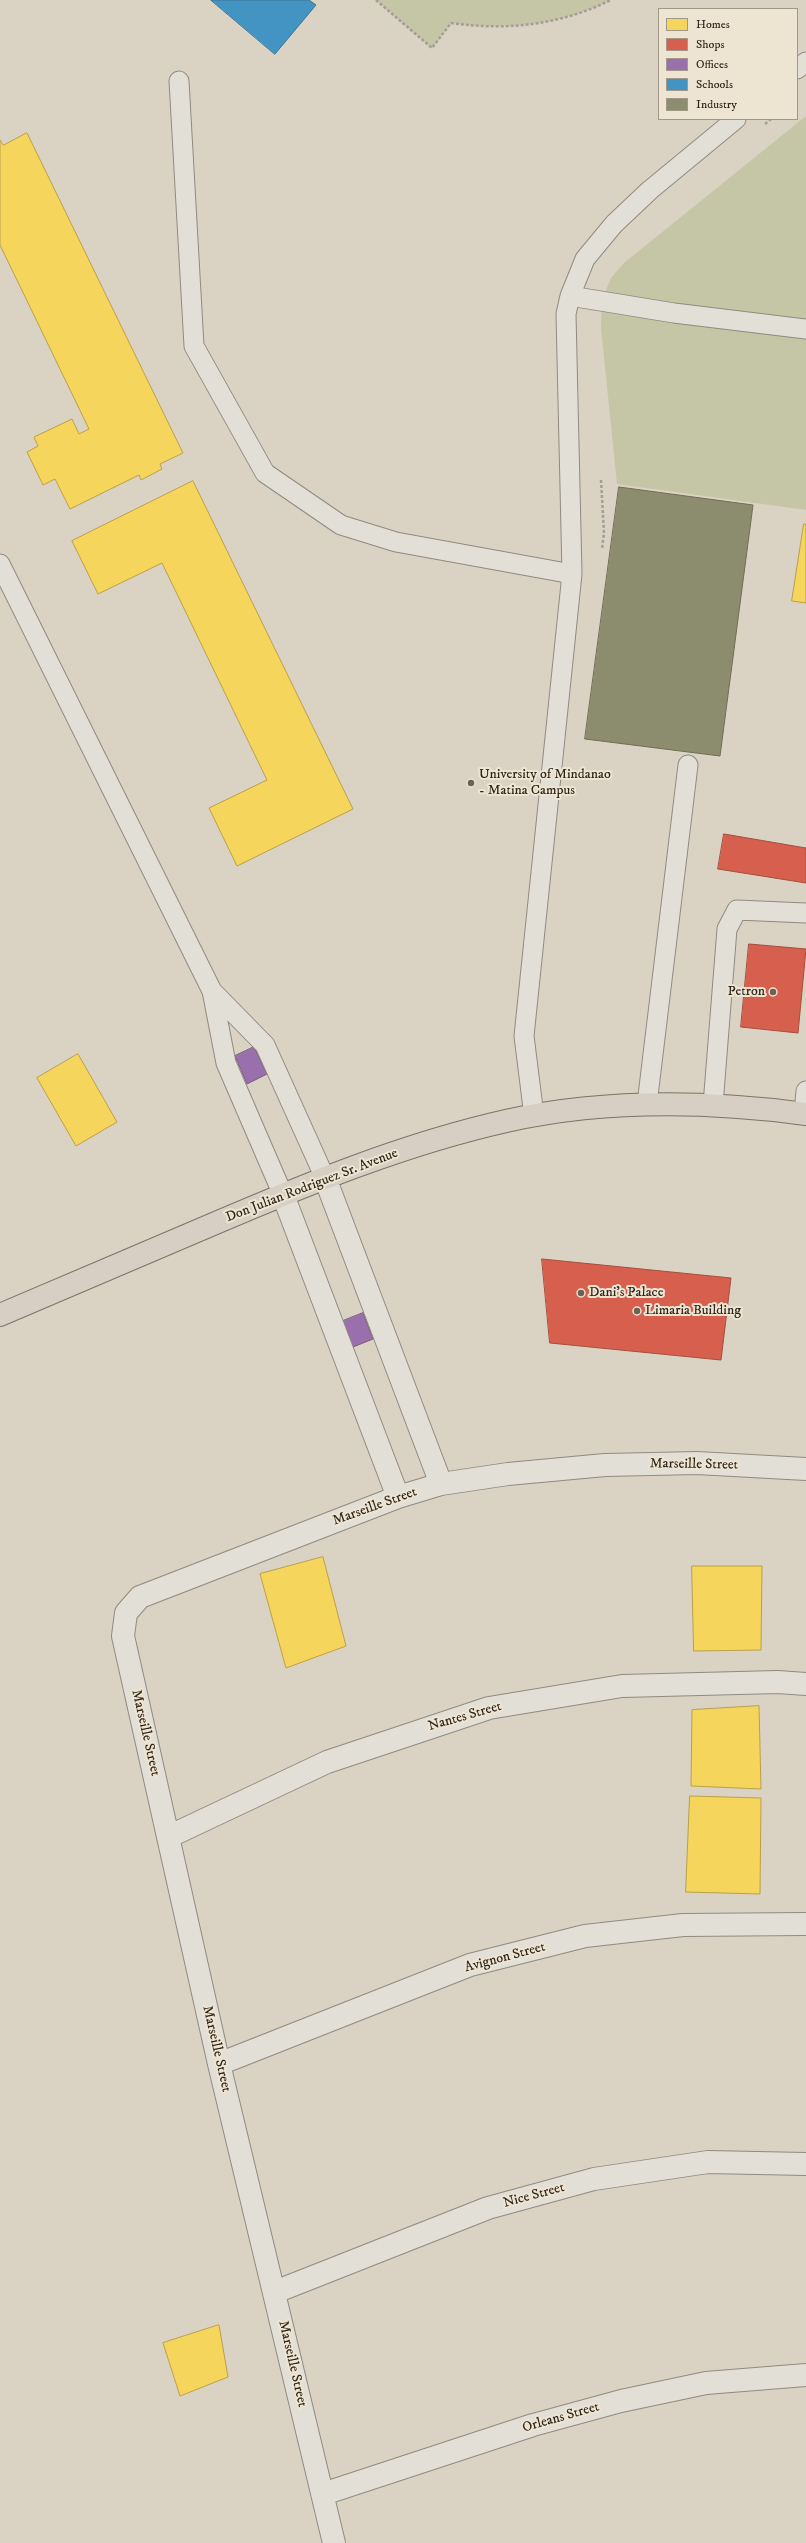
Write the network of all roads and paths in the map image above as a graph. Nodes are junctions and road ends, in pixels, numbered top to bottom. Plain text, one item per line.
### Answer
1 (376, 0) edge
2 (611, 0) edge
3 (806, 62) edge
4 (798, 68) edge
5 (179, 81) dead end
6 (735, 120) edge
7 (570, 296) junction
8 (806, 329) edge
9 (0, 564) edge
10 (572, 574) junction
11 (688, 765) dead end
12 (806, 913) edge
13 (212, 991) junction
14 (806, 1090) edge
15 (647, 1104) junction
16 (713, 1105) junction
17 (805, 1114) edge
18 (534, 1116) junction
19 (325, 1178) junction
20 (283, 1195) junction
21 (0, 1315) edge
22 (806, 1469) edge
23 (441, 1484) junction
24 (398, 1497) junction
25 (806, 1684) edge
26 (168, 1837) junction
27 (806, 1924) edge
28 (219, 2064) junction
29 (806, 2164) edge
30 (275, 2292) junction
31 (806, 2375) edge
32 (323, 2494) junction
33 (334, 2543) edge

1 - 2 path
3 - 4 lane
5 - 10 lane
6 - 7 lane
7 - 8 lane
7 - 10 lane
9 - 13 lane
10 - 18 lane
11 - 15 lane
12 - 16 lane
13 - 19 lane
13 - 20 lane
14 - 17 lane
15 - 16 main road, Don Julian Rodriguez Sr. Avenue
15 - 18 main road, Don Julian Rodriguez Sr. Avenue
16 - 17 main road, Don Julian Rodriguez Sr. Avenue
18 - 19 main road, Don Julian Rodriguez Sr. Avenue
19 - 20 main road, Don Julian Rodriguez Sr. Avenue
19 - 23 street
20 - 21 main road, Don Julian Rodriguez Sr. Avenue
20 - 24 street
22 - 23 street, Marseille Street
23 - 24 street, Marseille Street
24 - 26 street, Marseille Street
25 - 26 street, Nantes Street
26 - 28 street, Marseille Street
27 - 28 street, Avignon Street
28 - 30 street, Marseille Street
29 - 30 street, Nice Street
30 - 32 street, Marseille Street
31 - 32 street, Orleans Street
32 - 33 street, Marseille Street

